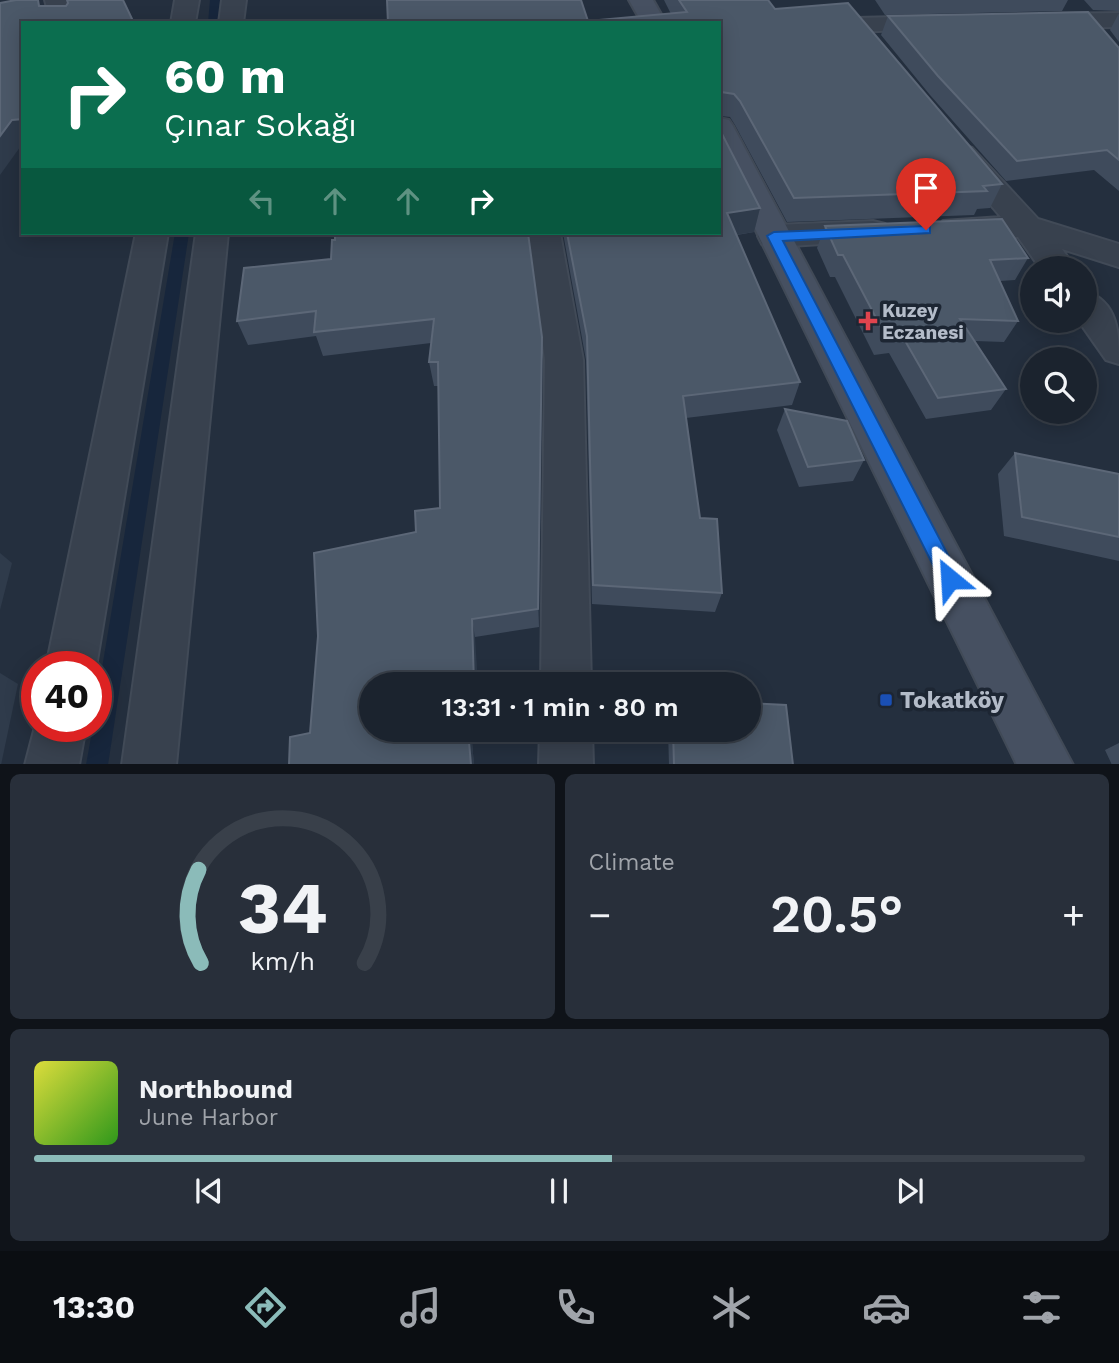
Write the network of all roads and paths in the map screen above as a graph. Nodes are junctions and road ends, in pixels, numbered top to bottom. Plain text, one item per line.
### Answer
1 (57, 0) edge
2 (187, 0) edge
3 (234, 0) edge
4 (641, 0) edge
5 (845, 0) edge
6 (1068, 0) edge
7 (1086, 20) junction
8 (1119, 20) edge
9 (62, 21) edge
10 (183, 21) edge
11 (231, 21) edge
12 (653, 21) edge
13 (1018, 22) edge
14 (964, 23) edge
15 (856, 25) junction
16 (1102, 40) edge
17 (880, 55) edge
18 (721, 131) edge
19 (945, 135) edge
20 (1027, 226) junction
21 (152, 235) edge
22 (212, 235) edge
23 (544, 235) edge
24 (774, 236) junction
25 (1049, 256) edge
26 (1119, 256) edge
27 (1097, 320) edge
28 (1119, 350) edge
29 (74, 651) edge
30 (566, 672) edge
31 (57, 742) edge
32 (566, 742) edge
33 (52, 764) edge
34 (149, 764) edge
35 (566, 764) edge
36 (1044, 764) edge

1 - 9 street
2 - 10 street
3 - 11 street
4 - 12 street
5 - 15 street
6 - 7 street
7 - 8 street
7 - 13 street
7 - 16 street
14 - 15 street
15 - 17 street
18 - 24 street
19 - 20 street
20 - 24 street
20 - 25 street
20 - 26 street
21 - 29 street
22 - 34 street
23 - 30 street
24 - 36 street
27 - 28 street
31 - 33 street
32 - 35 street

